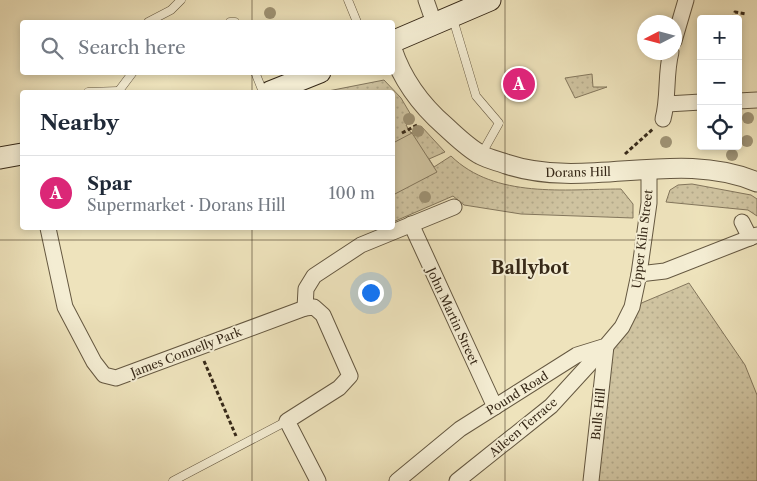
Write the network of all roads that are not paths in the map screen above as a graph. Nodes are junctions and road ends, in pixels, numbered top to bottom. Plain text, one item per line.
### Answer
1 (182, 0) edge
2 (348, 0) edge
3 (426, 0) edge
4 (490, 0) edge
5 (686, 0) edge
6 (682, 15) edge
7 (152, 20) edge
8 (356, 20) edge
9 (443, 20) junction
10 (395, 41) edge
11 (395, 56) edge
12 (669, 60) edge
13 (131, 75) edge
14 (257, 75) edge
15 (312, 75) edge
16 (120, 90) edge
17 (263, 90) edge
18 (275, 90) edge
19 (757, 100) edge
20 (742, 101) edge
21 (697, 103) edge
22 (20, 154) edge
23 (481, 155) junction
24 (0, 158) edge
25 (649, 170) junction
26 (757, 182) edge
27 (454, 206) dead end
28 (742, 222) dead end
29 (410, 224) junction
30 (48, 230) edge
31 (753, 236) edge
32 (639, 274) junction
33 (305, 308) junction
34 (606, 346) junction
35 (495, 407) junction
36 (287, 421) junction
37 (173, 481) edge
38 (318, 481) edge
39 (397, 481) edge
40 (457, 481) edge
41 (591, 481) edge

1 - 7 lane
2 - 8 lane
3 - 9 street
4 - 9 main road
5 - 6 street
9 - 10 main road
9 - 23 lane
11 - 23 street, Dorans Hill
12 - 21 street
13 - 16 lane
14 - 17 lane
15 - 18 main road
19 - 20 street
22 - 24 main road
23 - 25 street, Dorans Hill
25 - 26 street, Dorans Hill
25 - 32 street, Upper Kiln Street
27 - 29 street
28 - 31 street
29 - 33 street
29 - 35 street, John Martin Street
30 - 33 street, James Connelly Park
31 - 32 street
32 - 34 street, Upper Kiln Street
33 - 36 street
34 - 35 street, Pound Road
34 - 40 street, Aileen Terrace
34 - 41 street, Bulls Hill
35 - 39 street, Pound Road
36 - 37 lane
36 - 38 street

